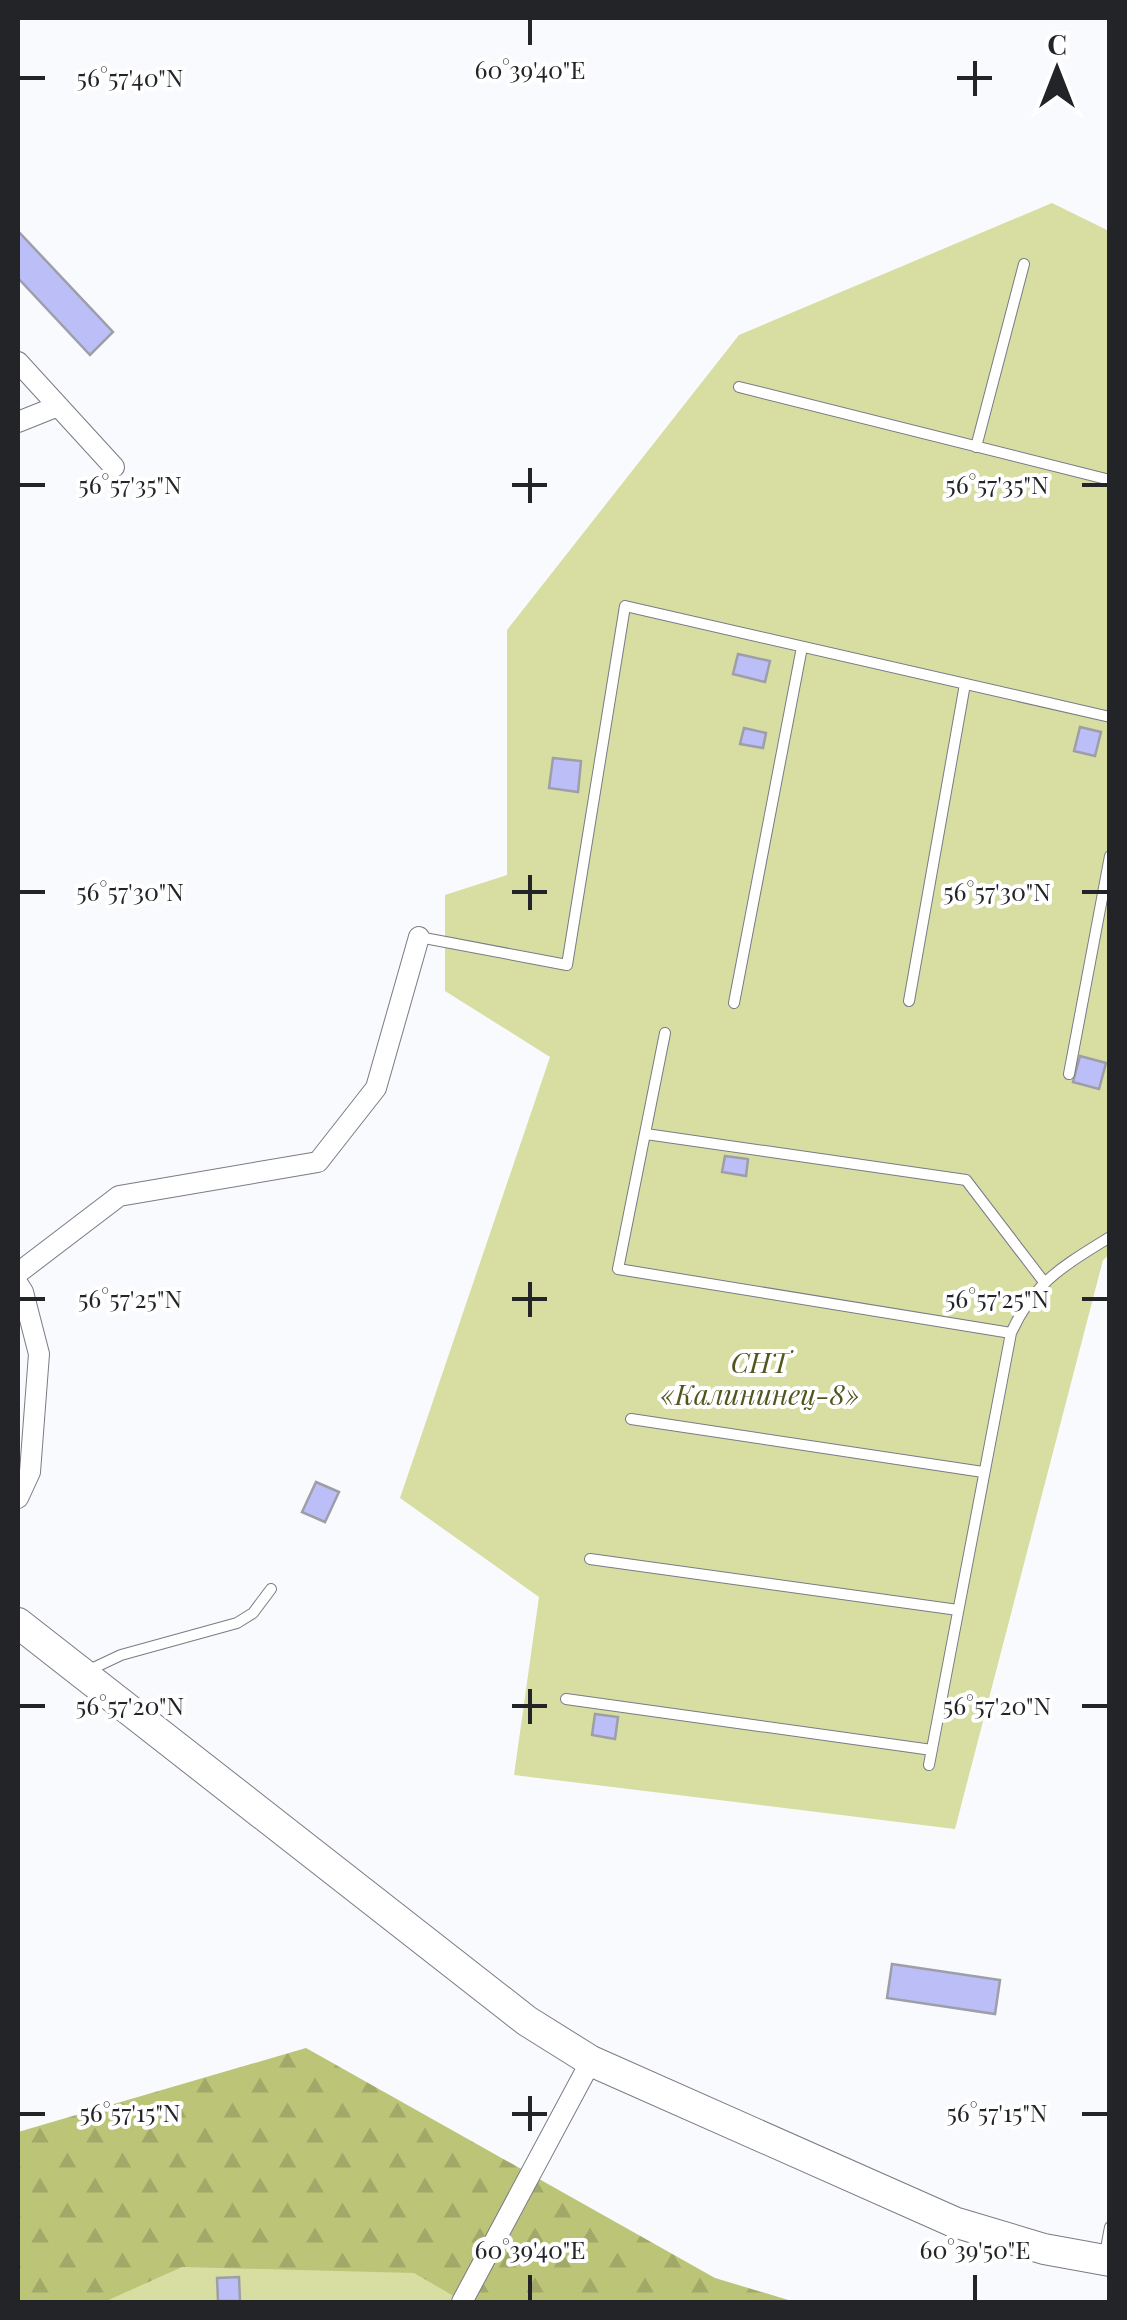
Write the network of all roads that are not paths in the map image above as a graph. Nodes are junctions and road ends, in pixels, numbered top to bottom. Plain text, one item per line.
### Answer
1 (1024, 264) dead end
2 (18, 362) edge
3 (739, 387) dead end
4 (58, 406) junction
5 (18, 422) edge
6 (976, 447) junction
7 (114, 468) dead end
8 (1109, 477) edge
9 (802, 647) junction
10 (965, 684) junction
11 (1110, 717) edge
12 (1110, 856) edge
13 (419, 937) joint
14 (910, 1001) dead end
15 (734, 1003) dead end
16 (665, 1034) dead end
17 (1069, 1074) dead end
18 (646, 1134) junction
19 (1110, 1237) edge
20 (18, 1273) edge
21 (1044, 1282) junction
22 (18, 1284) edge
23 (1011, 1333) junction
24 (631, 1419) dead end
25 (984, 1472) junction
26 (18, 1498) edge
27 (590, 1559) dead end
28 (271, 1589) dead end
29 (958, 1610) junction
30 (18, 1622) edge
31 (84, 1672) junction
32 (566, 1699) dead end
33 (932, 1750) junction
34 (929, 1765) dead end
35 (591, 2061) junction
36 (1110, 2227) edge
37 (1107, 2260) edge
38 (462, 2302) edge

1 - 6 lane
2 - 4 street
3 - 6 lane
4 - 5 street
4 - 7 street
6 - 8 lane
9 - 10 lane
9 - 13 lane
9 - 15 lane
10 - 11 lane
10 - 14 lane
12 - 17 lane
13 - 20 street
16 - 18 lane
18 - 21 lane
18 - 23 lane
19 - 21 lane
21 - 23 lane
22 - 26 street
23 - 25 lane
24 - 25 lane
25 - 29 lane
27 - 29 lane
28 - 31 lane
29 - 33 lane
30 - 31 main road
31 - 35 main road
32 - 33 lane
33 - 34 lane
35 - 37 main road
35 - 38 street
36 - 37 lane

